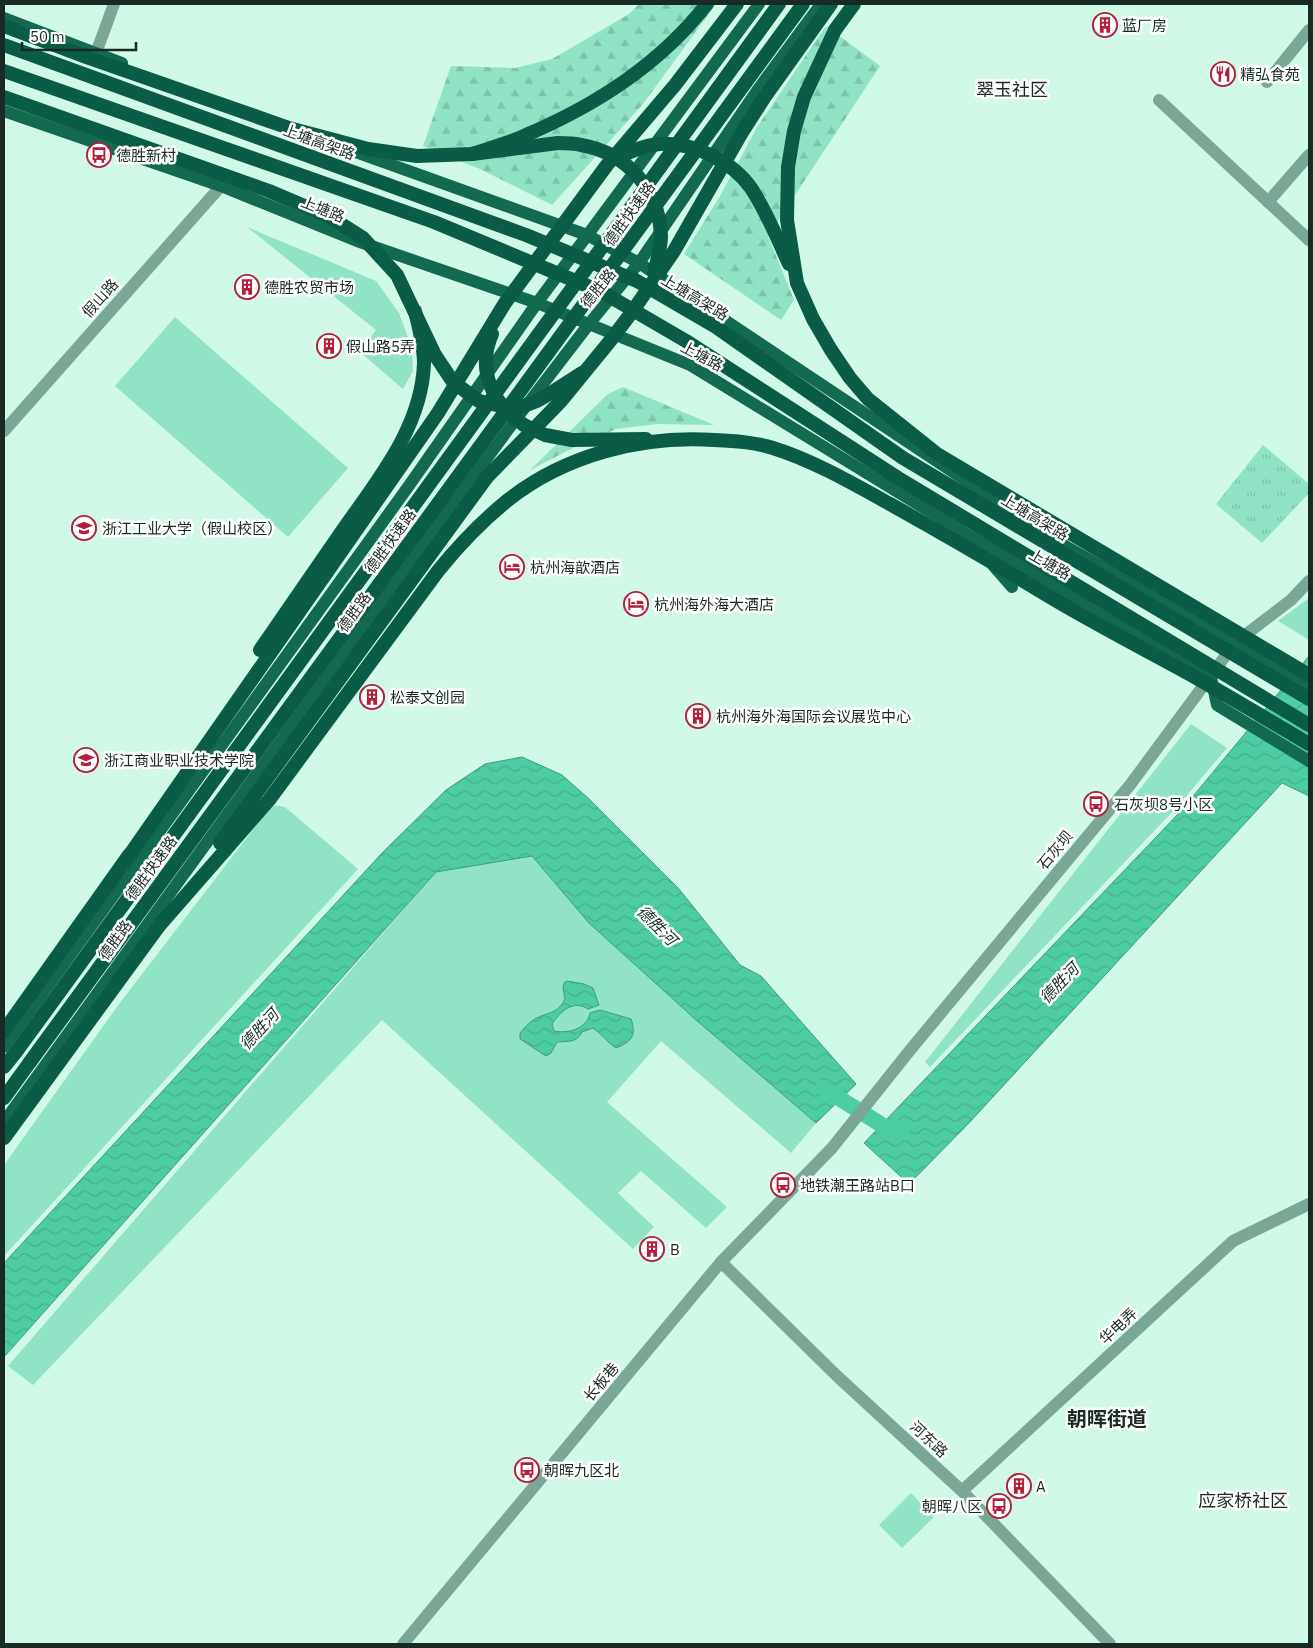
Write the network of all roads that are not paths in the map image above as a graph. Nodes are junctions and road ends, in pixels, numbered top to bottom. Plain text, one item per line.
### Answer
1 (114, 4) edge
2 (707, 4) edge
3 (737, 4) edge
4 (759, 4) edge
5 (779, 4) edge
6 (803, 4) edge
7 (821, 4) edge
8 (831, 4) edge
9 (854, 4) edge
10 (4, 18) edge
11 (4, 26) edge
12 (1309, 30) edge
13 (4, 46) edge
14 (96, 53) junction
15 (4, 71) edge
16 (1267, 82) dead end
17 (4, 97) edge
18 (1158, 100) dead end
19 (4, 110) edge
20 (472, 154) junction
21 (1309, 155) edge
22 (606, 165) junction
23 (221, 186) junction
24 (1268, 202) junction
25 (587, 235) junction
26 (1309, 240) edge
27 (639, 263) junction
28 (652, 281) junction
29 (797, 283) junction
30 (505, 303) junction
31 (536, 303) junction
32 (415, 311) junction
33 (589, 324) junction
34 (584, 372) junction
35 (4, 431) edge
36 (671, 439) junction
37 (968, 535) junction
38 (1309, 581) edge
39 (1012, 587) dead end
40 (1236, 642) junction
41 (1309, 676) edge
42 (1211, 677) junction
43 (1309, 685) edge
44 (1309, 699) edge
45 (1309, 724) edge
46 (1309, 744) edge
47 (1309, 762) edge
48 (124, 863) junction
49 (159, 926) junction
50 (4, 1031) edge
51 (4, 1047) edge
52 (4, 1067) edge
53 (4, 1098) edge
54 (4, 1122) edge
55 (4, 1138) edge
56 (832, 1148) joint
57 (1309, 1204) edge
58 (721, 1262) junction
59 (962, 1491) junction
60 (403, 1644) edge
61 (1110, 1644) edge

1 - 14 street
2 - 20 highway
3 - 22 highway, bridge
4 - 25 main road, 德胜路
5 - 52 highway, 德胜快速路, bridge
6 - 53 highway, 德胜快速路, bridge
7 - 27 main road, 德胜路
8 - 28 highway, bridge
9 - 29 highway, bridge
10 - 14 main road, 上塘路
11 - 20 highway, bridge
12 - 16 street
13 - 44 highway, 上塘高架路, bridge
14 - 25 main road, 上塘路
15 - 45 highway, bridge
17 - 32 highway, bridge
18 - 24 street
19 - 23 main road, 上塘路
20 - 28 highway, bridge
21 - 24 street
22 - 29 highway, bridge
22 - 30 highway, bridge
23 - 31 main road, 上塘路
23 - 35 street, 假山路
24 - 26 street
25 - 27 main road, 上塘路
25 - 31 main road, 德胜路
27 - 33 main road, 德胜路
27 - 40 main road, 上塘路
28 - 34 highway, bridge
29 - 41 highway, bridge
30 - 36 highway, bridge
30 - 48 highway, bridge
31 - 33 main road, 上塘路
31 - 51 main road, 德胜路
32 - 34 highway, bridge
32 - 48 highway, bridge
33 - 37 main road, 上塘路
33 - 54 main road, 德胜路
34 - 49 highway, bridge
36 - 46 highway, bridge
36 - 49 highway, bridge
37 - 39 main road
37 - 42 main road, 上塘路
38 - 40 street, 石灰坝
40 - 42 street, 石灰坝
40 - 43 main road, 上塘路
42 - 47 main road
42 - 56 street, 石灰坝
48 - 50 highway, bridge
49 - 55 highway, bridge
56 - 58 street, 长板巷
57 - 59 street, 华电弄
58 - 59 street, 河东路
58 - 60 street, 长板巷
59 - 61 street, 河东路

